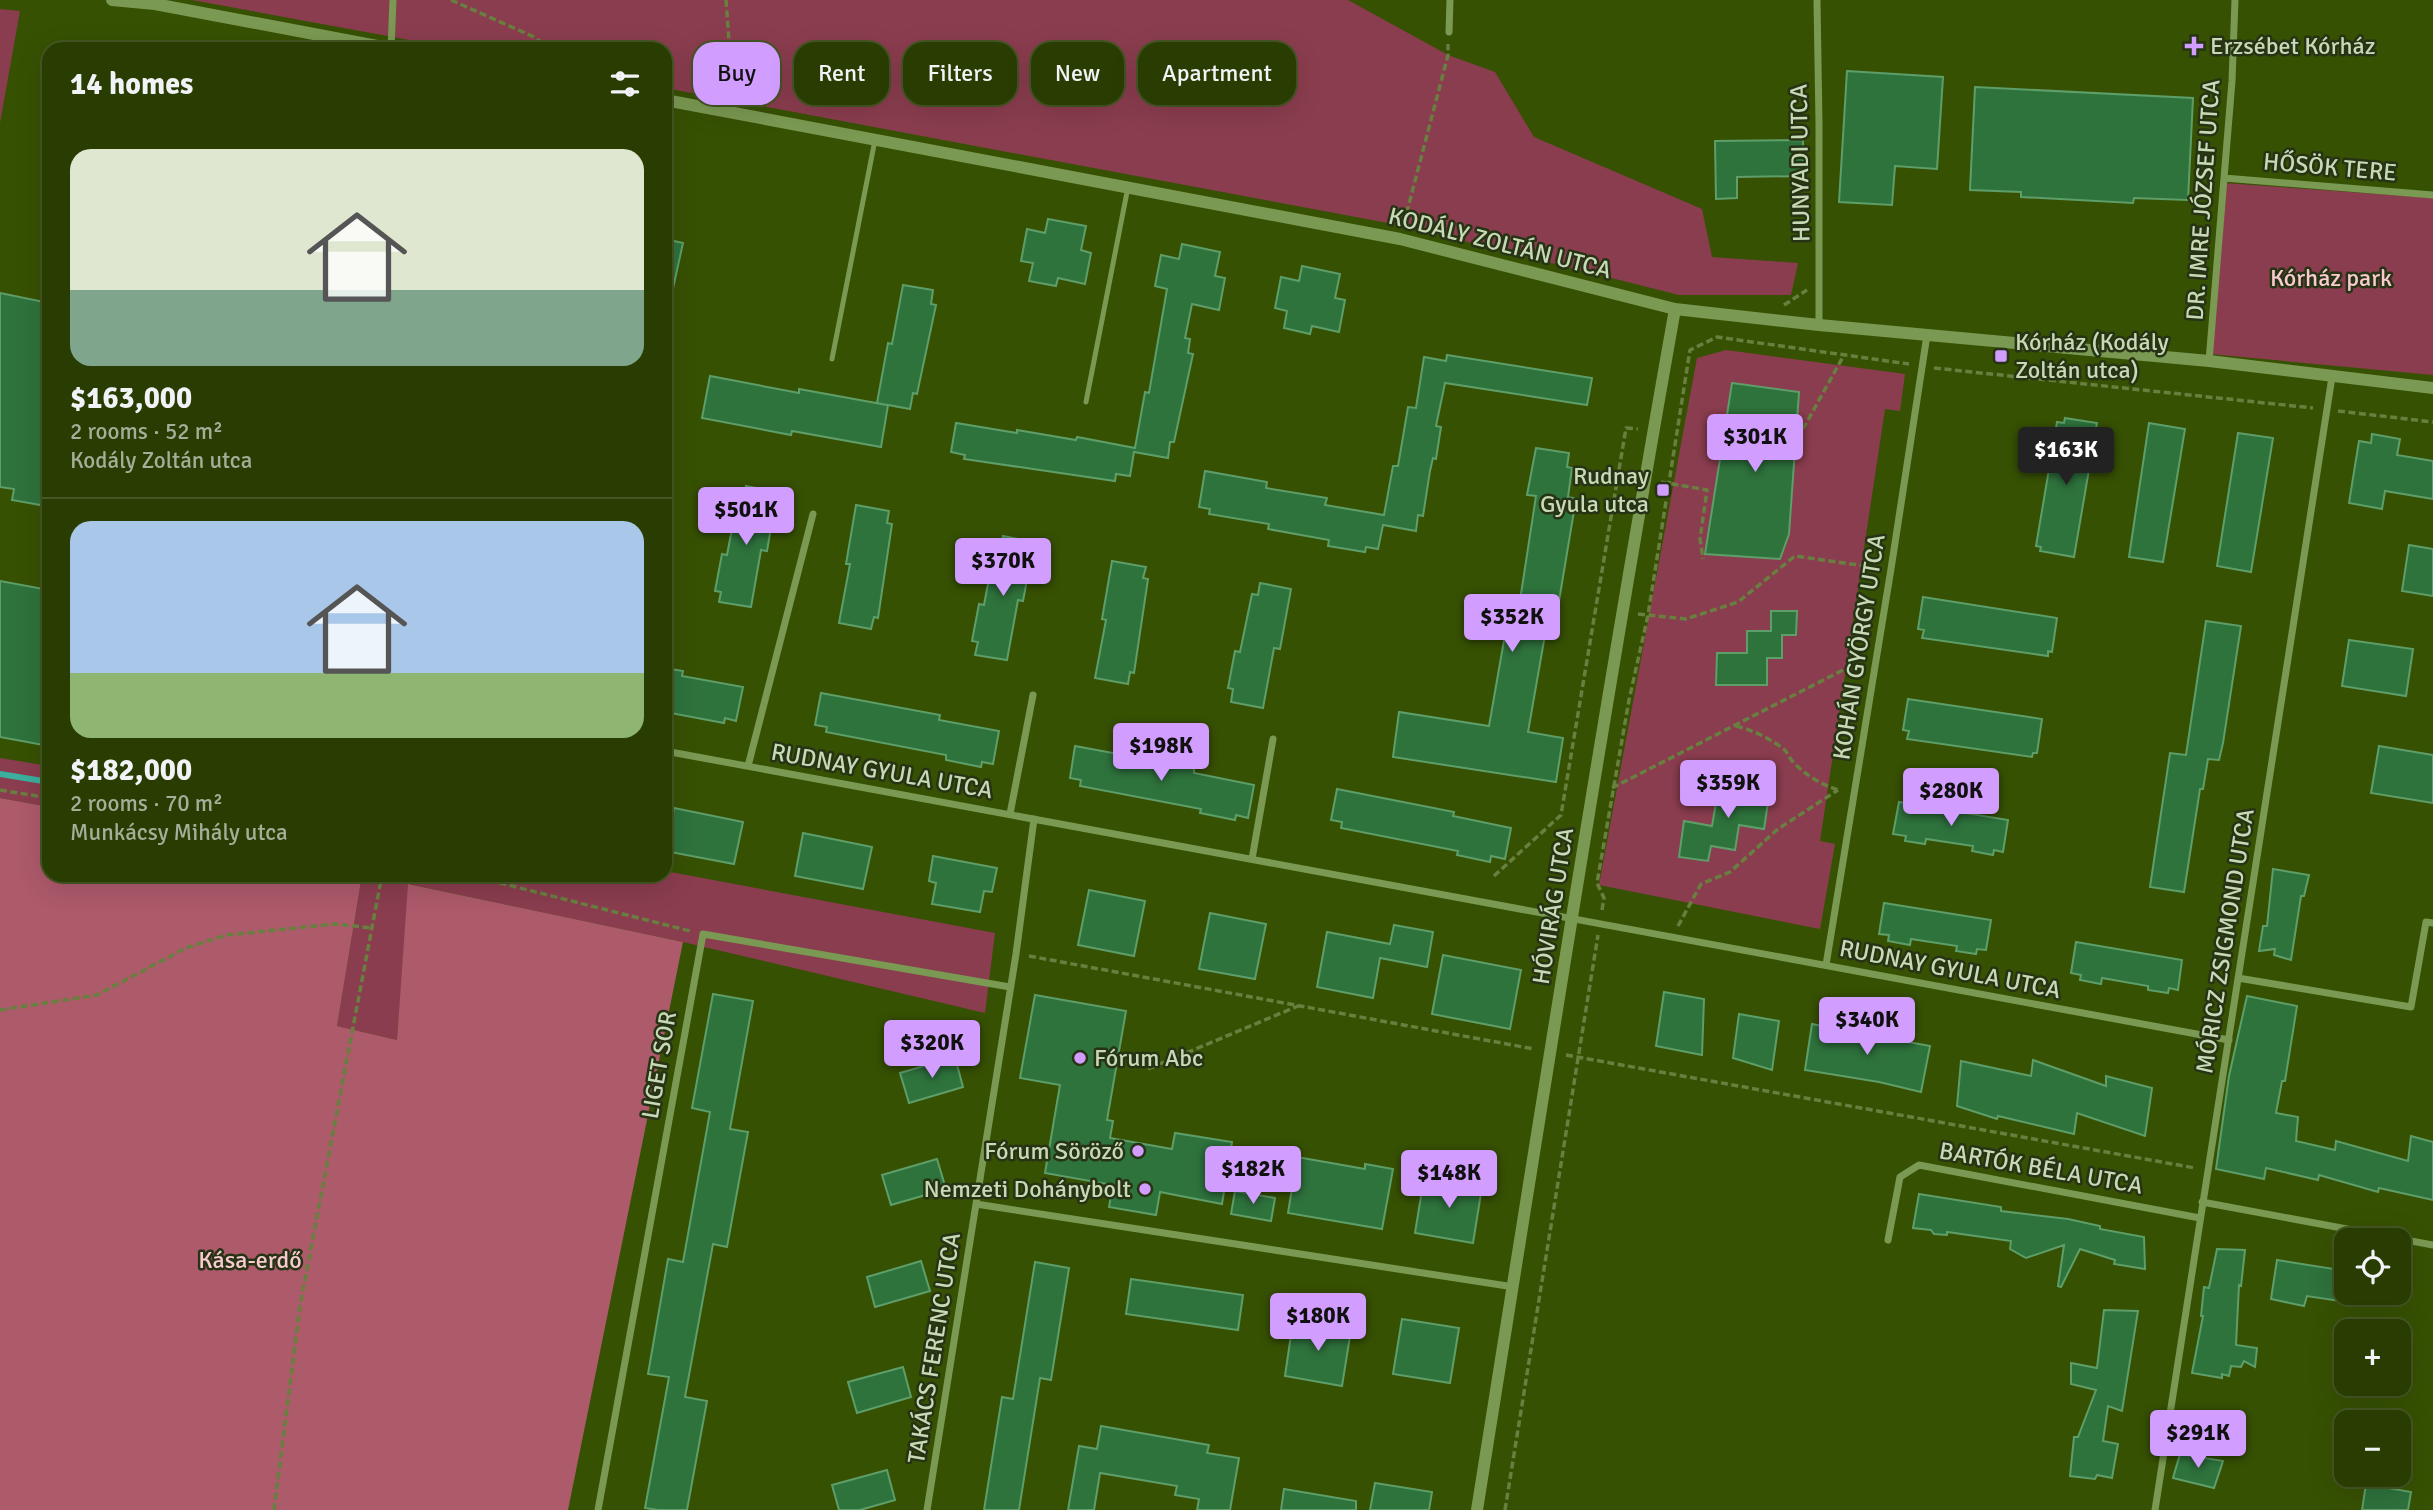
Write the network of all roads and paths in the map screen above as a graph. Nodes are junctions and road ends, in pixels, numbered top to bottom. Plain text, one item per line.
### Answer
1 (112, 0) edge
2 (393, 0) edge
3 (451, 0) edge
4 (726, 0) edge
5 (1450, 0) edge
6 (1817, 0) edge
7 (2235, 0) edge
8 (1449, 32) joint
9 (355, 42) edge
10 (392, 42) edge
11 (541, 42) edge
12 (672, 101) edge
13 (734, 113) junction
14 (874, 140) junction
15 (2224, 178) junction
16 (1128, 187) junction
17 (2433, 195) edge
18 (1400, 239) junction
19 (1675, 309) junction
20 (1819, 326) junction
21 (1927, 335) junction
22 (1844, 355) junction
23 (832, 359) dead end
24 (2210, 362) junction
25 (1922, 366) junction
26 (2332, 377) junction
27 (2433, 388) edge
28 (1086, 402) dead end
29 (2327, 410) junction
30 (2433, 422) edge
31 (1802, 429) dead end
32 (1653, 430) junction
33 (1645, 480) junction
34 (1669, 482) junction
35 (813, 514) dead end
36 (1703, 559) dead end
37 (1891, 569) junction
38 (1622, 614) junction
39 (1648, 615) junction
40 (1843, 670) dead end
41 (1033, 695) dead end
42 (1735, 726) junction
43 (1273, 739) dead end
44 (672, 752) edge
45 (748, 766) junction
46 (1612, 788) junction
47 (0, 790) edge
48 (42, 797) edge
49 (1010, 814) junction
50 (1034, 819) junction
51 (1252, 859) junction
52 (1494, 876) dead end
53 (381, 882) edge
54 (497, 882) edge
55 (1571, 918) junction
56 (2433, 923) edge
57 (1600, 924) junction
58 (372, 928) junction
59 (703, 934) junction
60 (1673, 937) junction
61 (1016, 954) junction
62 (1826, 965) junction
63 (2238, 978) junction
64 (1010, 987) junction
65 (1299, 1006) junction
66 (0, 1010) edge
67 (2229, 1040) junction
68 (1552, 1052) junction
69 (1578, 1057) junction
70 (1148, 1069) dead end
71 (2208, 1170) junction
72 (2202, 1202) junction
73 (976, 1203) junction
74 (2200, 1217) junction
75 (1888, 1240) dead end
76 (2433, 1245) edge
77 (1514, 1288) junction
78 (274, 1510) edge
79 (598, 1510) edge
80 (928, 1510) edge
81 (1477, 1510) edge
82 (1505, 1510) edge
83 (2155, 1510) edge

1 - 9 street
2 - 10 street
3 - 11 path
4 - 13 path
5 - 8 street
6 - 20 street, HUNYADI UTCA
7 - 15 street, DR. IMRE JÓZSEF UTCA
8 - 18 path
12 - 13 street, KODÁLY ZOLTÁN UTCA
13 - 14 street, KODÁLY ZOLTÁN UTCA
14 - 16 street, KODÁLY ZOLTÁN UTCA
14 - 23 lane
15 - 17 street, HŐSÖK TERE
15 - 24 street, DR. IMRE JÓZSEF UTCA
16 - 18 street, KODÁLY ZOLTÁN UTCA
16 - 28 lane
18 - 19 street, KODÁLY ZOLTÁN UTCA
19 - 20 street, KODÁLY ZOLTÁN UTCA
19 - 32 street, HÓVIRÁG UTCA
20 - 21 street, KODÁLY ZOLTÁN UTCA
21 - 24 street, KODÁLY ZOLTÁN UTCA
21 - 25 street, KOHÁN GYÖRGY UTCA
22 - 25 path
22 - 31 path
22 - 34 path
24 - 26 street, KODÁLY ZOLTÁN UTCA
25 - 29 path
25 - 37 street, KOHÁN GYÖRGY UTCA
26 - 27 street, KODÁLY ZOLTÁN UTCA
26 - 29 street, MÓRICZ ZSIGMOND UTCA
29 - 30 path
29 - 63 street, MÓRICZ ZSIGMOND UTCA
32 - 33 street, HÓVIRÁG UTCA
32 - 52 path
33 - 34 path
33 - 38 street, HÓVIRÁG UTCA
34 - 36 path
34 - 39 path
35 - 45 street, RUDNAY GYULA UTCA
37 - 39 path
37 - 62 street, KOHÁN GYÖRGY UTCA
38 - 39 path
38 - 55 street, HÓVIRÁG UTCA
39 - 46 path
40 - 42 path
41 - 49 street, RUDNAY GYULA UTCA
42 - 46 path
42 - 60 path
43 - 51 street
44 - 45 street, RUDNAY GYULA UTCA
45 - 49 street, RUDNAY GYULA UTCA
46 - 57 path
47 - 48 path
49 - 50 street, RUDNAY GYULA UTCA
50 - 51 street, RUDNAY GYULA UTCA
50 - 61 street, TAKÁCS FERENC UTCA
51 - 55 street, RUDNAY GYULA UTCA
53 - 58 path
54 - 59 path
55 - 57 street, RUDNAY GYULA UTCA
55 - 68 street, HÓVIRÁG UTCA
56 - 63 street
57 - 60 street, RUDNAY GYULA UTCA
57 - 69 path
58 - 66 path
58 - 78 path
59 - 64 street
59 - 79 street, LIGET SOR
60 - 62 street, RUDNAY GYULA UTCA
61 - 64 street, TAKÁCS FERENC UTCA
61 - 65 path
62 - 67 street, RUDNAY GYULA UTCA
63 - 67 street, MÓRICZ ZSIGMOND UTCA
64 - 73 street, TAKÁCS FERENC UTCA
65 - 68 path
65 - 70 path
67 - 71 street, MÓRICZ ZSIGMOND UTCA
68 - 69 path
68 - 77 street, HÓVIRÁG UTCA
69 - 71 path
69 - 82 path
71 - 72 street, MÓRICZ ZSIGMOND UTCA
72 - 74 street, MÓRICZ ZSIGMOND UTCA
72 - 76 street
73 - 77 street
73 - 80 street, TAKÁCS FERENC UTCA
74 - 75 street, BARTÓK BÉLA UTCA
74 - 83 street, MÓRICZ ZSIGMOND UTCA
77 - 81 street, HÓVIRÁG UTCA

